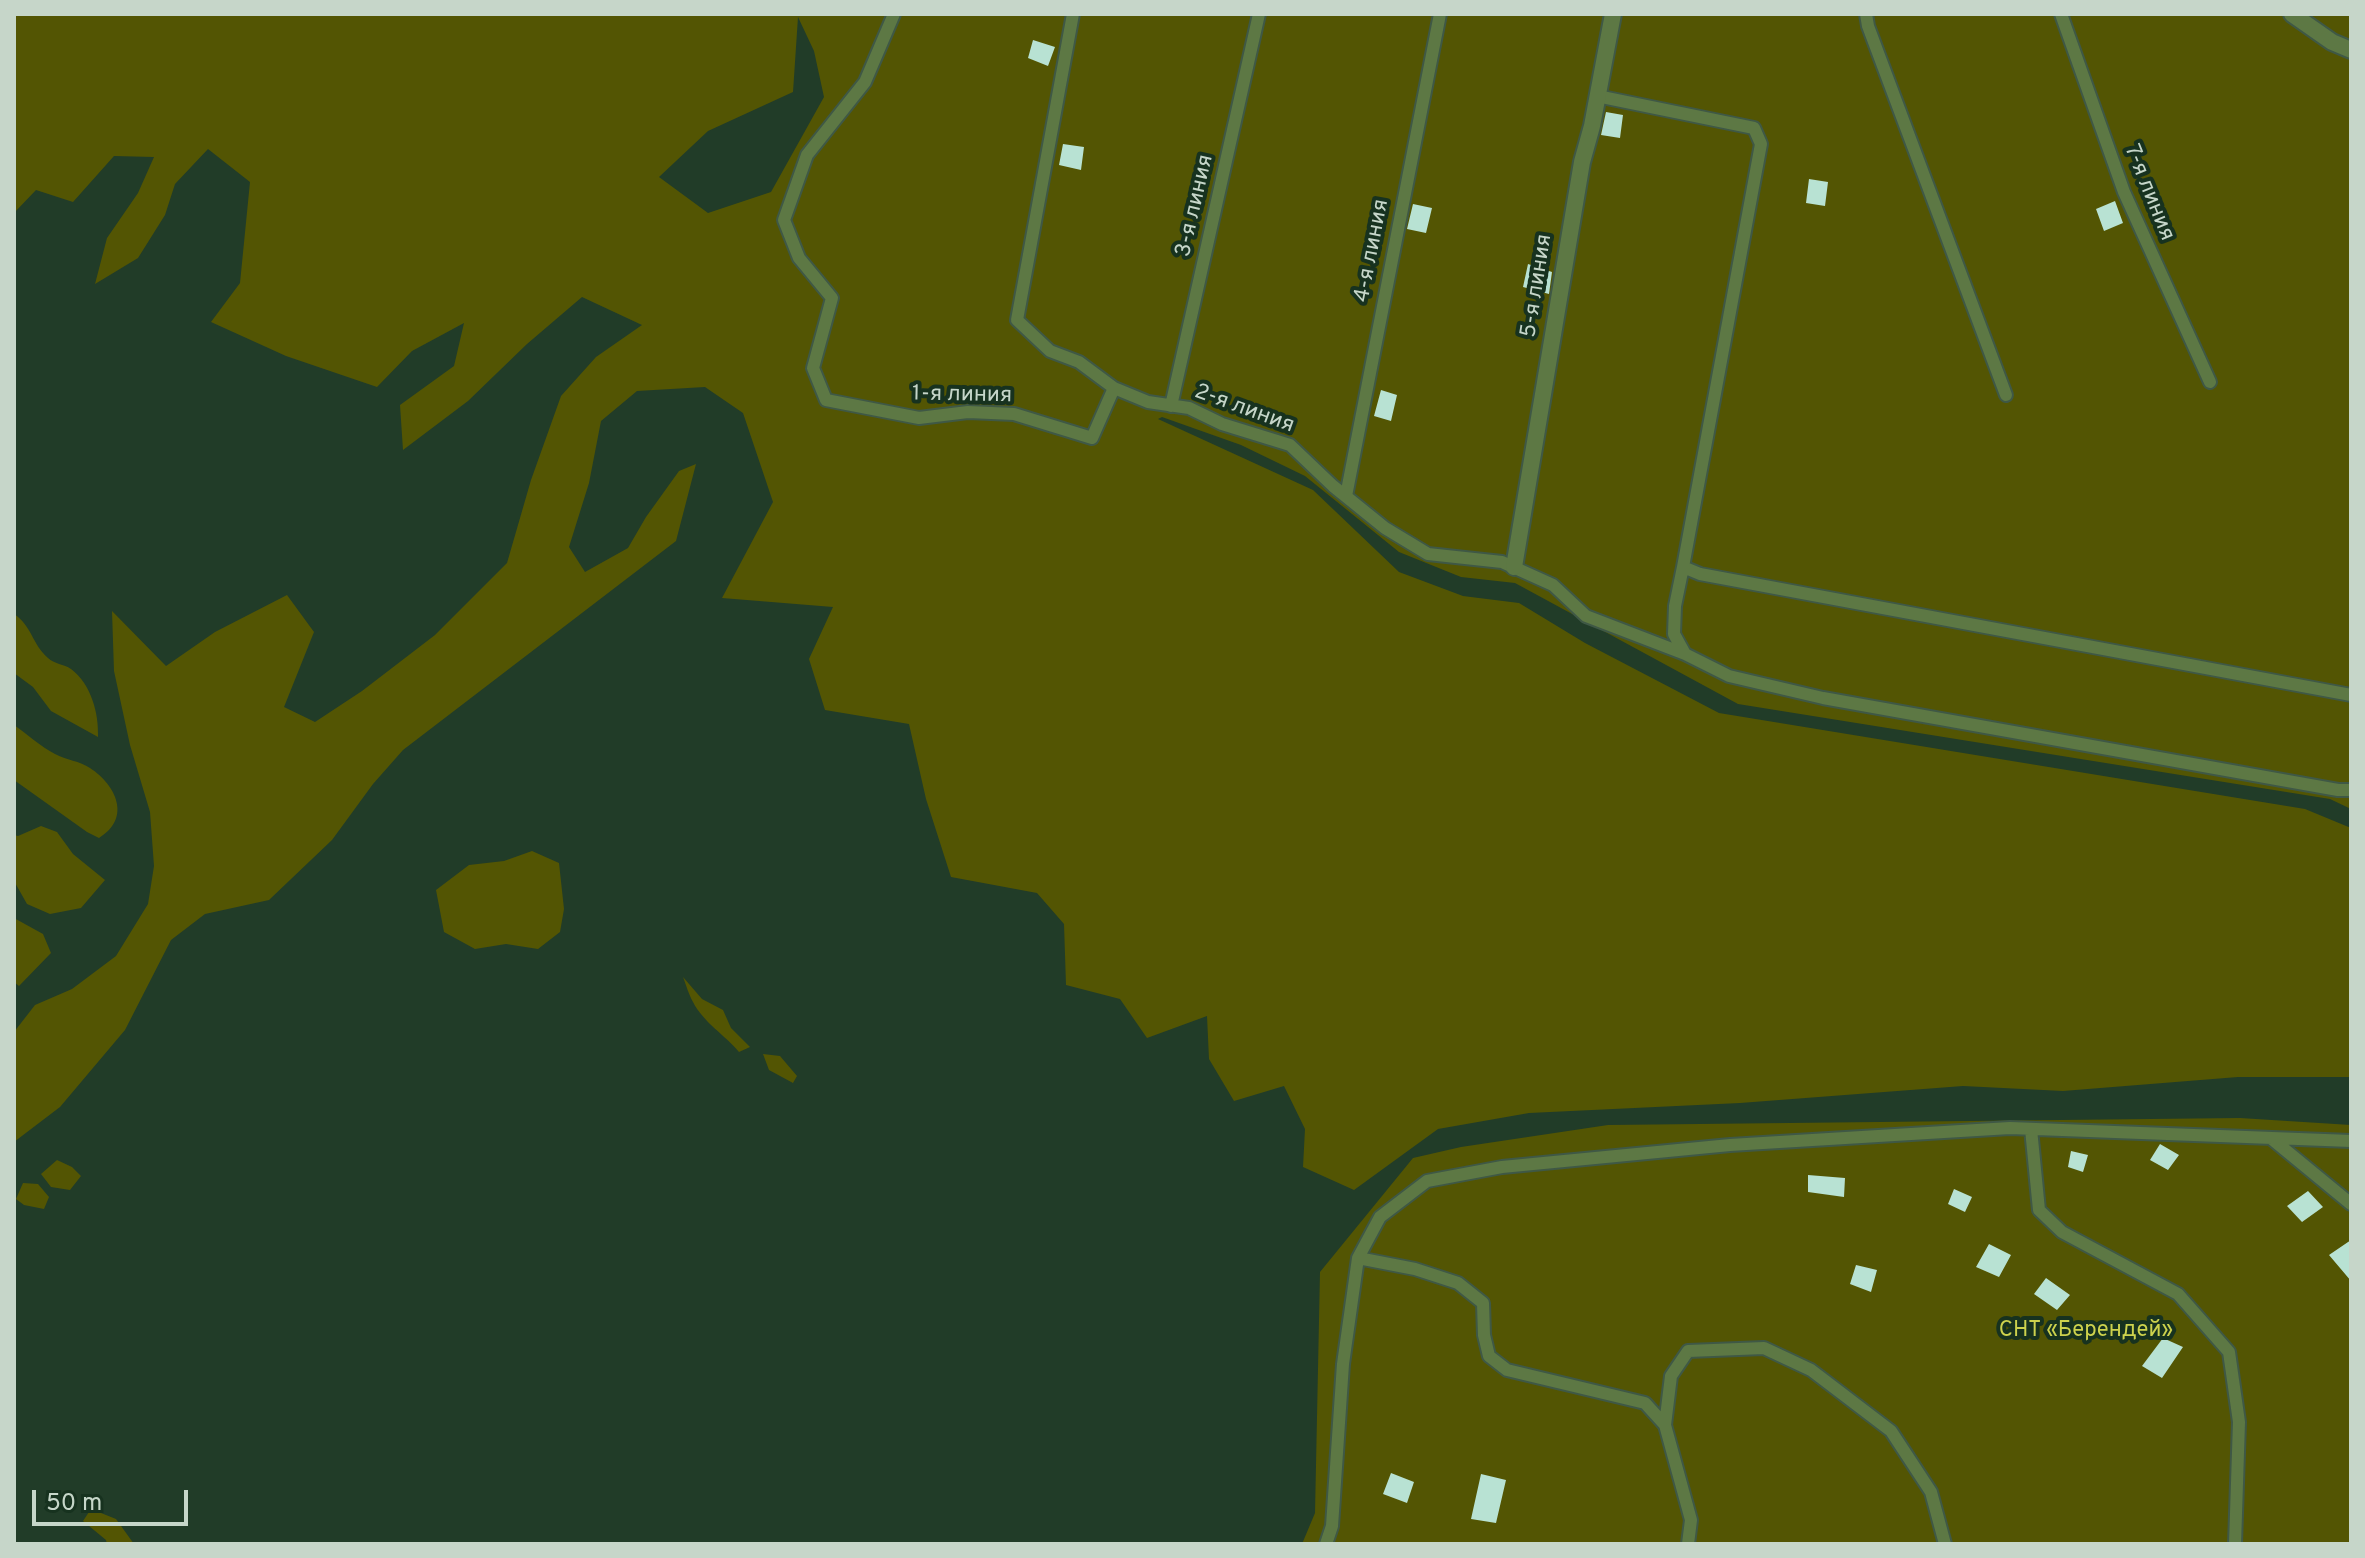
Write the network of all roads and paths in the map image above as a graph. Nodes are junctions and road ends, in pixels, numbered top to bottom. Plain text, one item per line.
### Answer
1 (894, 14) edge
2 (1073, 14) edge
3 (1259, 14) edge
4 (1440, 14) edge
5 (1613, 14) edge
6 (1866, 14) edge
7 (2061, 14) edge
8 (2292, 14) edge
9 (2351, 50) edge
10 (1597, 96) junction
11 (2210, 382) dead end
12 (1114, 388) junction
13 (2006, 395) dead end
14 (1171, 406) junction
15 (1346, 496) junction
16 (1514, 567) junction
17 (1683, 567) junction
18 (1685, 654) junction
19 (2351, 695) edge
20 (2351, 790) edge
21 (2031, 1129) junction
22 (2272, 1139) junction
23 (2351, 1141) edge
24 (2351, 1204) edge
25 (1358, 1258) junction
26 (1665, 1425) junction
27 (1326, 1544) edge
28 (1688, 1544) edge
29 (1945, 1544) edge
30 (2235, 1544) edge

1 - 12 lane, 1-я линия
2 - 12 lane, 2-я линия
3 - 14 lane, 3-я линия
4 - 15 lane, 4-я линия
5 - 10 street, 5-я линия
6 - 13 lane
7 - 11 lane, 7-я линия
8 - 9 street
10 - 16 street, 5-я линия
10 - 17 lane
12 - 14 lane, 2-я линия
14 - 15 lane, 2-я линия
15 - 16 lane, 2-я линия
16 - 18 lane, 2-я линия
17 - 18 lane
17 - 19 lane
18 - 20 lane, 2-я линия
21 - 22 lane
21 - 25 lane
21 - 30 lane
22 - 23 lane
22 - 24 lane
25 - 26 lane
25 - 27 lane
26 - 28 lane
26 - 29 lane

